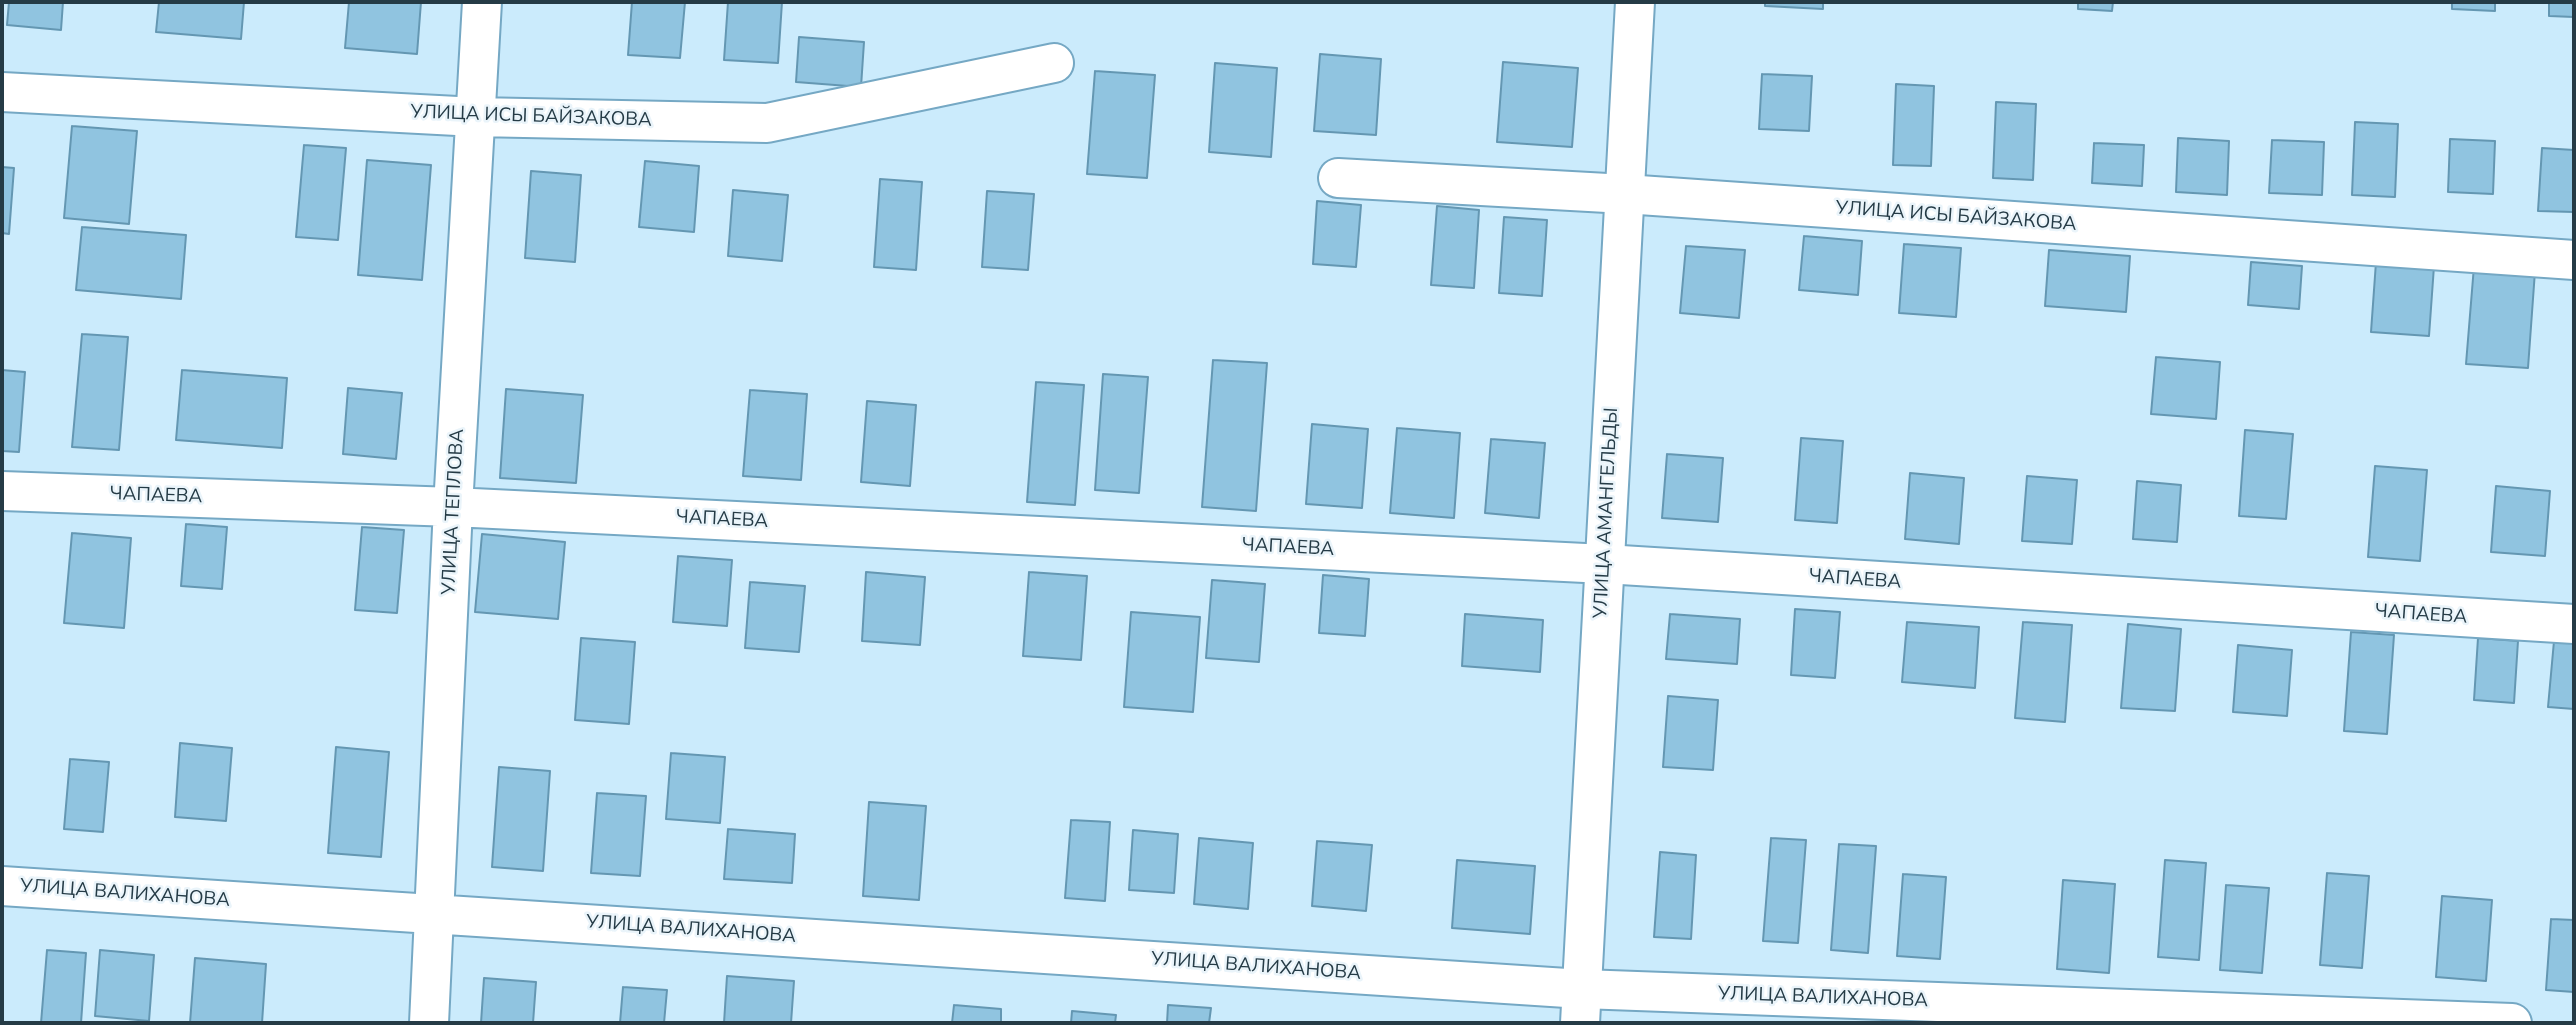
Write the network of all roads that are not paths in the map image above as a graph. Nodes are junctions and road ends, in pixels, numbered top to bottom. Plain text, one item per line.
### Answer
1 (482, 2) edge
2 (1635, 2) edge
3 (1054, 63) dead end
4 (2, 92) edge
5 (476, 117) junction
6 (1338, 178) dead end
7 (1625, 194) junction
8 (2574, 260) edge
9 (2, 491) edge
10 (453, 507) junction
11 (1605, 564) junction
12 (2574, 624) edge
13 (2, 886) edge
14 (435, 913) junction
15 (1581, 1006) edge
16 (429, 1023) edge
17 (2512, 1023) edge

1 - 5 street, УЛИЦА ТЕПЛОВА
2 - 7 street, УЛИЦА АМАНГЕЛЬДЫ
3 - 5 street, УЛИЦА ИСЫ БАЙЗАКОВА
4 - 5 street, УЛИЦА ИСЫ БАЙЗАКОВА
5 - 10 street, УЛИЦА ТЕПЛОВА
6 - 7 street, УЛИЦА ИСЫ БАЙЗАКОВА
7 - 8 street, УЛИЦА ИСЫ БАЙЗАКОВА
7 - 11 street, УЛИЦА АМАНГЕЛЬДЫ
9 - 10 street, ЧАПАЕВА
10 - 11 street, ЧАПАЕВА
10 - 14 street, УЛИЦА ТЕПЛОВА
11 - 12 street, ЧАПАЕВА
11 - 15 street, УЛИЦА АМАНГЕЛЬДЫ
13 - 14 street, УЛИЦА ВАЛИХАНОВА
14 - 15 street, УЛИЦА ВАЛИХАНОВА
14 - 16 street, УЛИЦА ТЕПЛОВА
15 - 17 street, УЛИЦА ВАЛИХАНОВА

